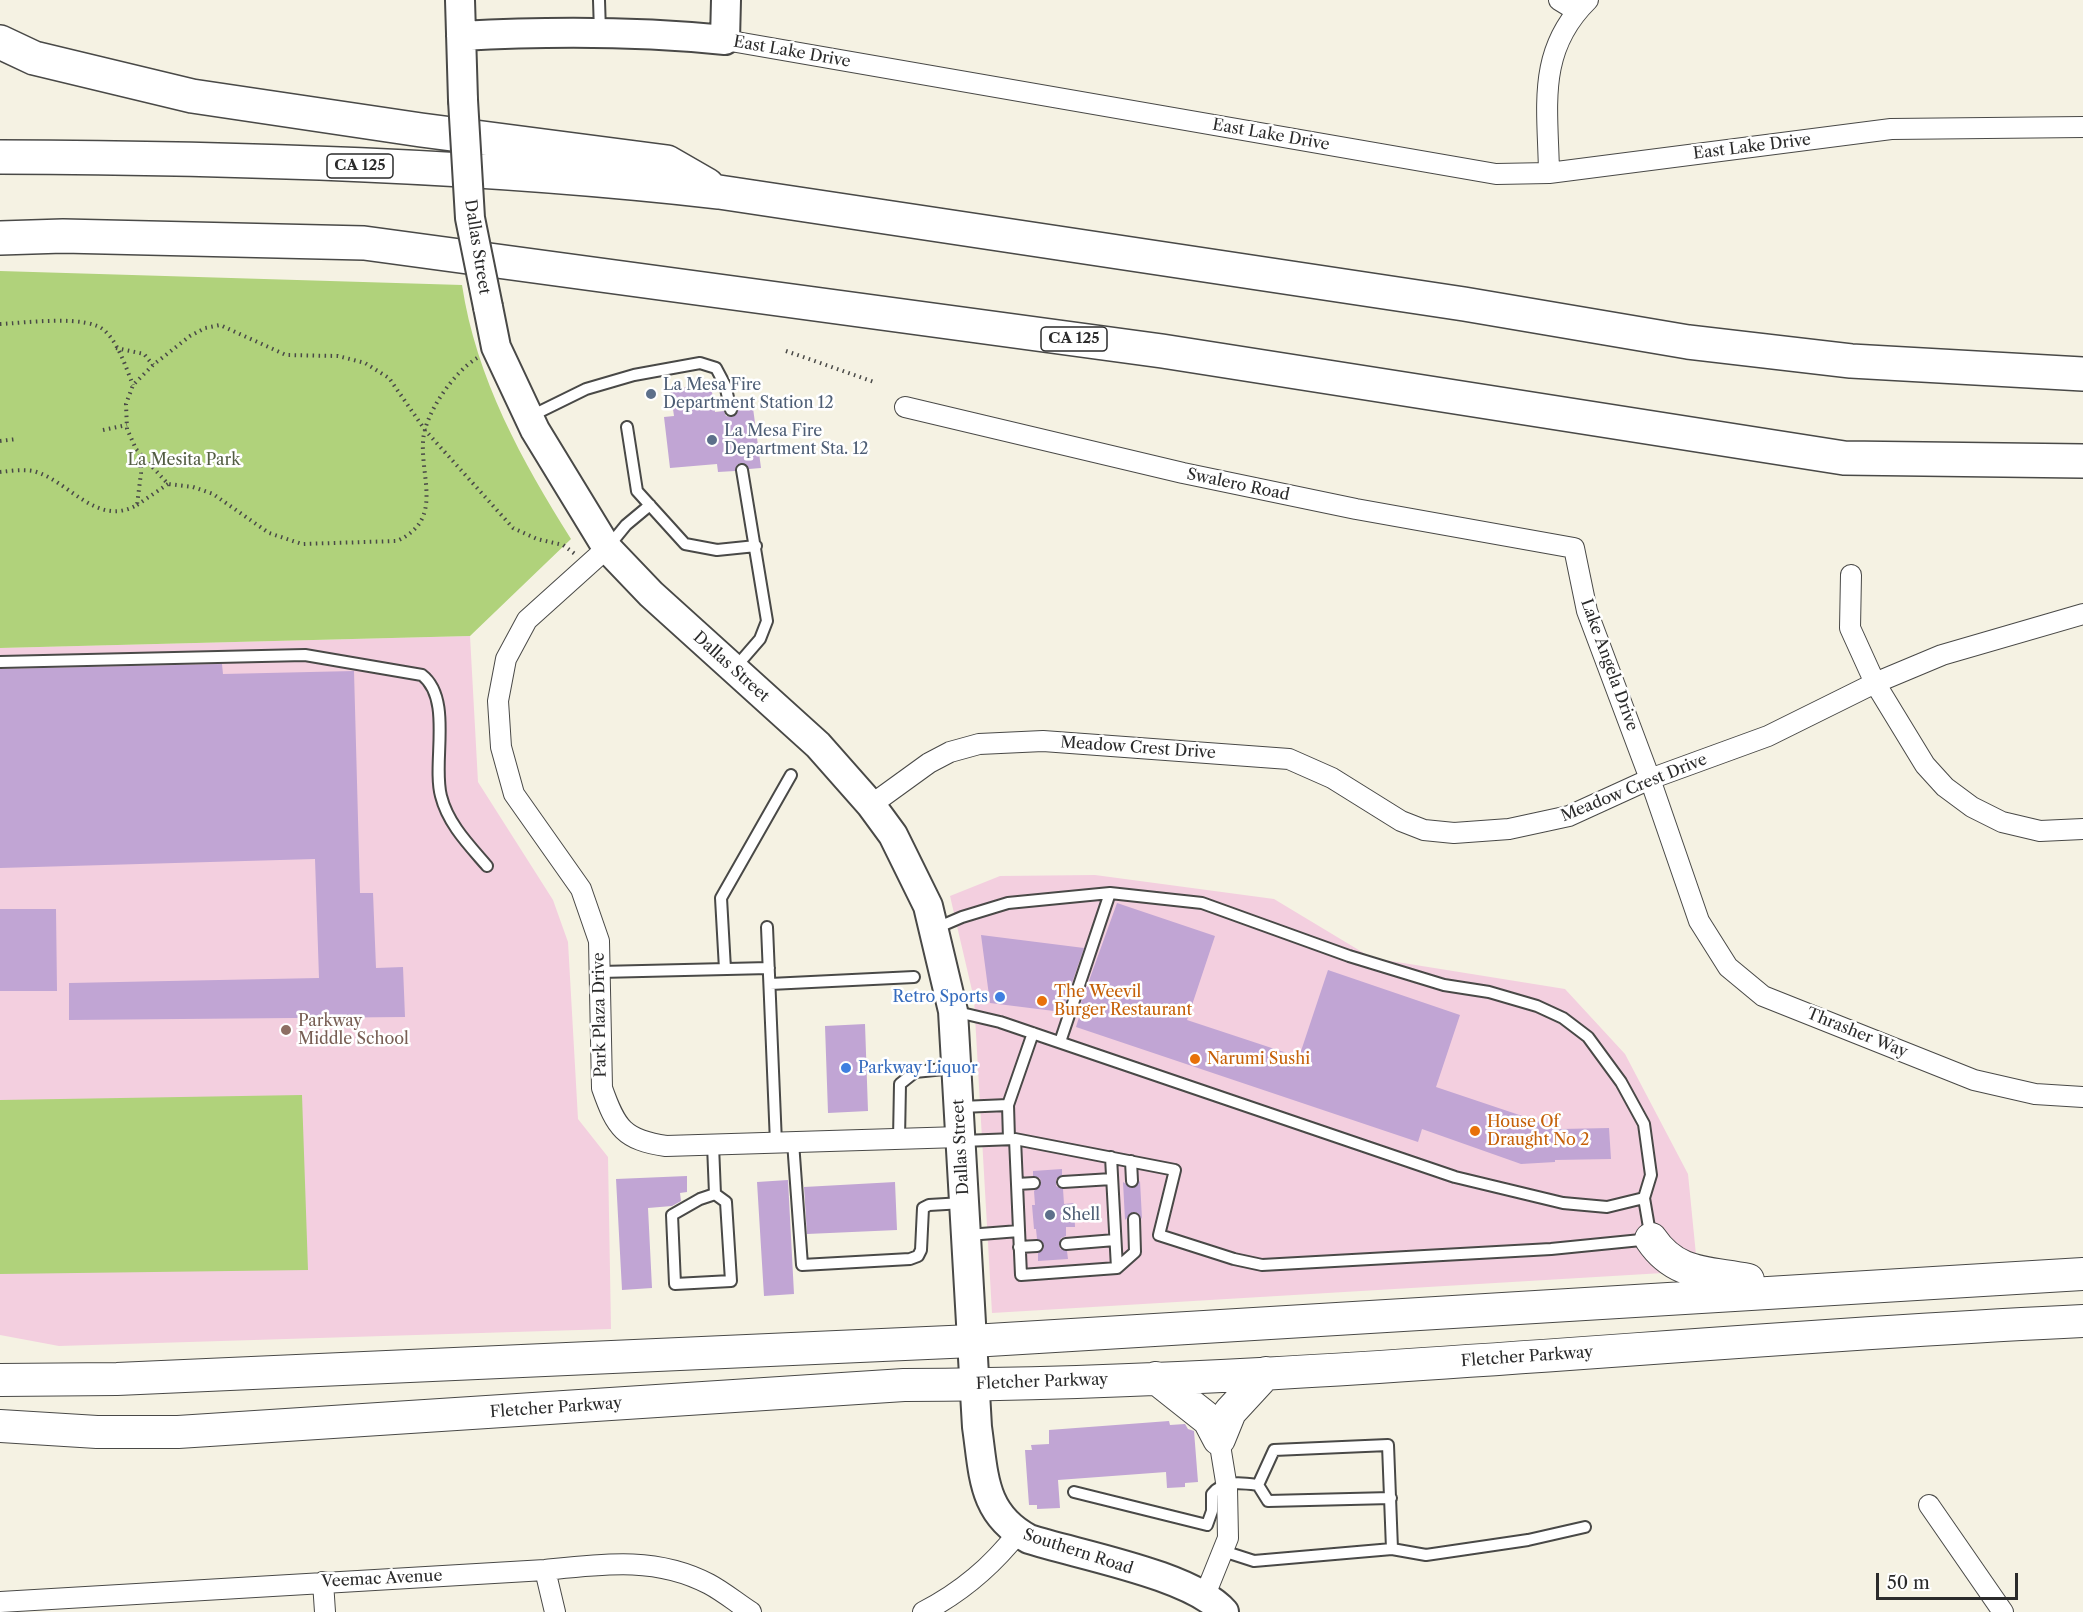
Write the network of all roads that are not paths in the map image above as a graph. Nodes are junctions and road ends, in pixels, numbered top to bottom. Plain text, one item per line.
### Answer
1 (460, 0) edge
2 (599, 0) edge
3 (726, 0) edge
4 (1559, 0) edge
5 (1582, 5) edge
6 (600, 32) junction
7 (461, 36) junction
8 (725, 40) junction
9 (0, 42) edge
10 (2083, 127) edge
11 (0, 157) edge
12 (1549, 173) junction
13 (719, 192) junction
14 (63, 236) junction
15 (0, 238) edge
16 (0, 243) edge
17 (2083, 374) edge
18 (905, 407) dead end
19 (731, 410) dead end
20 (529, 417) junction
21 (627, 427) dead end
22 (2083, 461) edge
23 (742, 470) dead end
24 (650, 505) junction
25 (756, 546) junction
26 (1574, 548) joint
27 (597, 556) junction
28 (1851, 575) dead end
29 (2083, 614) edge
30 (0, 662) edge
31 (734, 669) junction
32 (1875, 683) junction
33 (791, 775) dead end
34 (1650, 779) junction
35 (871, 805) junction
36 (2083, 829) edge
37 (487, 866) dead end
38 (1689, 887) joint
39 (1110, 893) junction
40 (768, 927) dead end
41 (934, 930) junction
42 (769, 968) junction
43 (725, 969) junction
44 (600, 972) junction
45 (914, 976) dead end
46 (770, 984) junction
47 (953, 1011) junction
48 (1033, 1033) junction
49 (1060, 1042) junction
50 (956, 1068) junction
51 (2083, 1097) edge
52 (1008, 1105) junction
53 (958, 1107) junction
54 (899, 1139) junction
55 (960, 1139) junction
56 (1012, 1139) junction
57 (785, 1143) junction
58 (712, 1145) junction
59 (1111, 1157) junction
60 (1131, 1161) junction
61 (1112, 1179) junction
62 (1132, 1181) dead end
63 (1063, 1182) dead end
64 (1034, 1183) dead end
65 (1017, 1184) junction
66 (715, 1194) junction
67 (1644, 1198) junction
68 (964, 1203) junction
69 (1134, 1219) dead end
70 (1019, 1231) junction
71 (966, 1235) junction
72 (1651, 1239) junction
73 (1115, 1240) junction
74 (1066, 1244) dead end
75 (1037, 1246) dead end
76 (1019, 1247) junction
77 (1117, 1268) junction
78 (2083, 1274) edge
79 (1799, 1290) junction
80 (2083, 1321) edge
81 (972, 1341) junction
82 (1266, 1373) junction
83 (1156, 1378) junction
84 (0, 1380) edge
85 (975, 1385) junction
86 (0, 1426) edge
87 (1219, 1439) junction
88 (1227, 1484) junction
89 (1258, 1485) junction
90 (1074, 1492) dead end
91 (1391, 1498) junction
92 (1929, 1505) dead end
93 (1585, 1527) dead end
94 (1017, 1533) junction
95 (1392, 1549) junction
96 (1223, 1551) junction
97 (545, 1570) junction
98 (323, 1582) junction
99 (0, 1602) edge
100 (1214, 1604) edge
101 (325, 1612) edge
102 (555, 1612) edge
103 (751, 1612) edge
104 (923, 1612) edge
105 (2004, 1612) edge

1 - 7 street, Dallas Street
2 - 6 lane
3 - 8 street
4 - 5 street
5 - 12 street
6 - 7 street, East Lake Drive
6 - 8 street, East Lake Drive
7 - 20 street, Dallas Street, bridge
8 - 12 street, East Lake Drive
9 - 13 highway
10 - 12 street, East Lake Drive
11 - 13 highway, CA 125
13 - 17 highway, CA 125
14 - 15 highway, CA 125
14 - 16 highway
14 - 22 highway, CA 125
18 - 26 street, Swalero Road
19 - 20 lane
20 - 27 street, Dallas Street
21 - 24 lane
23 - 25 lane
24 - 25 lane
24 - 27 lane
25 - 31 lane
26 - 34 street, Lake Angela Drive
27 - 31 street, Dallas Street
27 - 44 street, Park Plaza Drive
28 - 32 street
29 - 32 street, Meadow Crest Drive
30 - 37 lane
31 - 35 street, Dallas Street
32 - 34 street, Meadow Crest Drive
32 - 36 street
33 - 43 lane
34 - 35 street, Meadow Crest Drive
34 - 38 street, Lake Angela Drive
35 - 41 street, Dallas Street
38 - 51 street, Thrasher Way
39 - 41 lane
39 - 49 lane
39 - 67 lane
40 - 42 lane
41 - 47 street, Dallas Street
42 - 43 lane
42 - 46 lane
43 - 44 lane
44 - 58 street, Park Plaza Drive
45 - 46 lane
46 - 57 lane
47 - 48 lane
47 - 50 street, Dallas Street
48 - 49 lane
48 - 52 lane
49 - 67 lane
50 - 53 street, Dallas Street
50 - 54 lane
52 - 53 lane
52 - 56 lane
53 - 55 street, Dallas Street
54 - 55 street, Park Plaza Drive
54 - 57 street, Park Plaza Drive
55 - 56 lane
55 - 68 street, Dallas Street
56 - 59 lane
56 - 65 lane
57 - 58 street, Park Plaza Drive
57 - 68 lane
58 - 66 lane
59 - 60 lane
59 - 61 lane
60 - 62 lane
60 - 72 lane
61 - 63 lane
61 - 73 lane
64 - 65 lane
65 - 70 lane
66 - 66 lane
67 - 72 lane
68 - 71 street, Dallas Street
69 - 77 lane
70 - 71 lane
70 - 76 lane
71 - 81 street, Dallas Street
72 - 79 main road
73 - 74 lane
73 - 77 lane
75 - 76 lane
76 - 77 lane
78 - 79 main road
79 - 81 main road
80 - 82 main road, Fletcher Parkway
81 - 84 main road
81 - 85 street, Southern Road
82 - 83 main road, Fletcher Parkway
82 - 87 main road
83 - 85 main road, Fletcher Parkway
83 - 87 main road
85 - 86 main road, Fletcher Parkway
85 - 94 street, Southern Road
87 - 88 street
88 - 89 lane
88 - 90 lane
88 - 96 street
89 - 91 lane
89 - 91 lane
91 - 95 lane
92 - 105 street
93 - 95 lane
94 - 100 street, Southern Road
94 - 104 street
95 - 96 lane
96 - 100 street
97 - 98 street, Veemac Avenue
97 - 102 street
97 - 103 street, Veemac Avenue
98 - 99 street, Veemac Avenue
98 - 101 street

